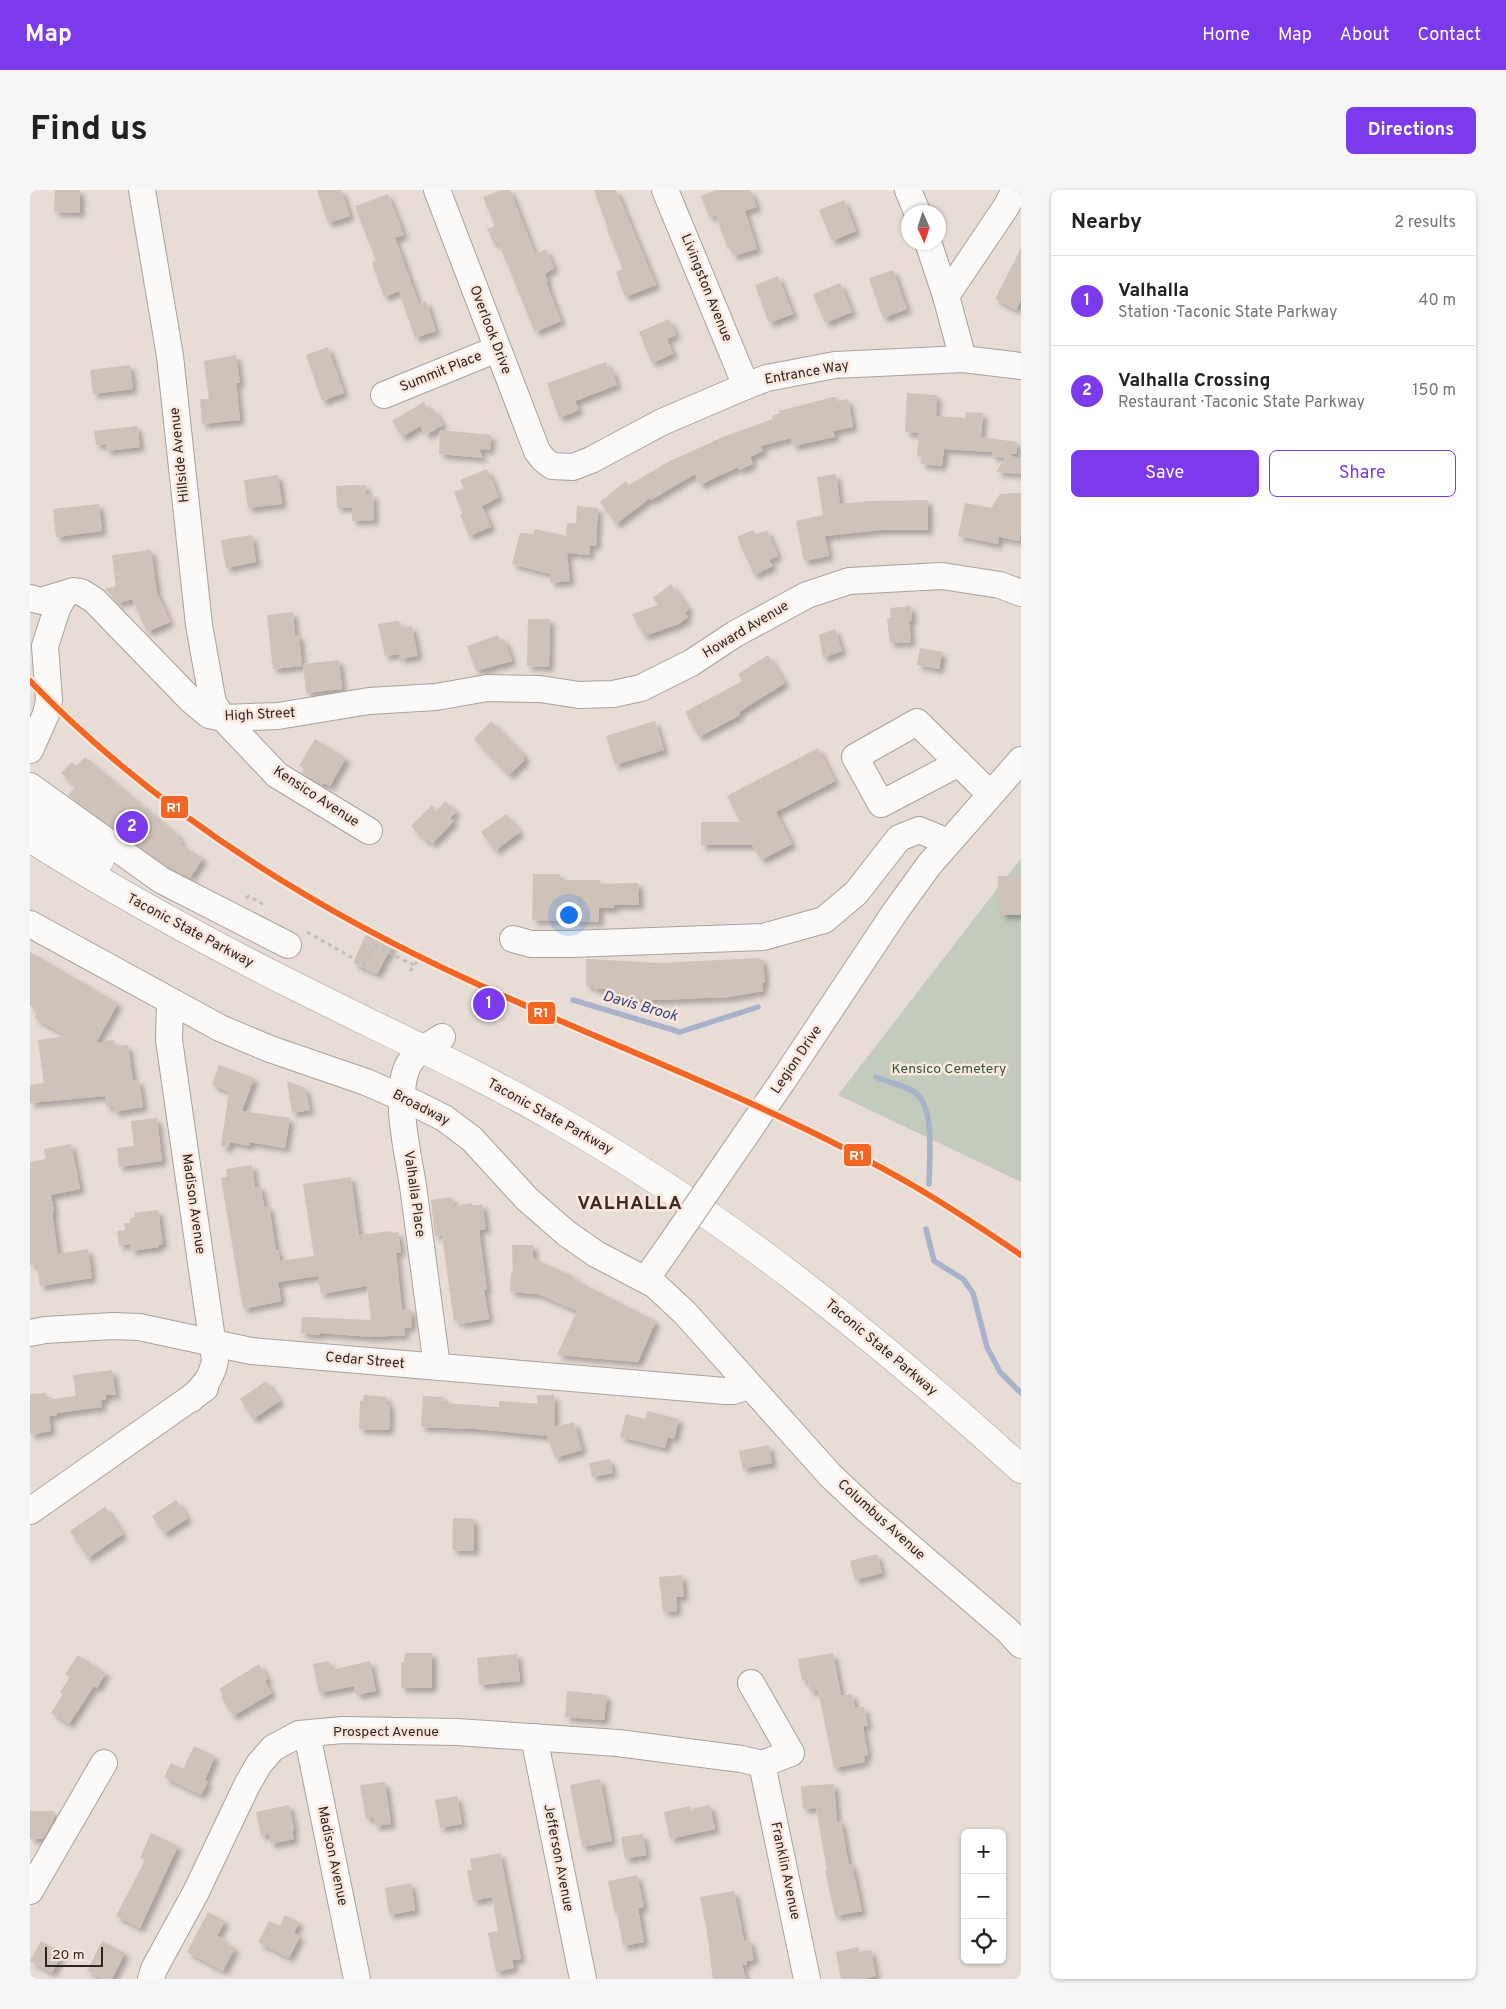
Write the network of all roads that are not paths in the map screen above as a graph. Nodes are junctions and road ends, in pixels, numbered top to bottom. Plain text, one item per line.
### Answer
1 (142, 190) edge
2 (437, 190) edge
3 (665, 190) edge
4 (908, 190) edge
5 (1015, 190) edge
6 (913, 205) edge
7 (931, 250) edge
8 (946, 296) junction
9 (497, 349) junction
10 (963, 359) junction
11 (1021, 366) edge
12 (746, 386) junction
13 (384, 395) dead end
14 (552, 466) joint
15 (1021, 593) edge
16 (65, 594) junction
17 (30, 598) edge
18 (474, 690) joint
19 (223, 718) junction
20 (30, 750) edge
21 (1021, 760) edge
22 (959, 763) dead end
23 (30, 786) edge
24 (990, 794) junction
25 (30, 815) edge
26 (369, 831) dead end
27 (30, 838) edge
28 (948, 842) junction
29 (30, 924) edge
30 (513, 939) dead end
31 (288, 945) dead end
32 (170, 1002) junction
33 (433, 1043) junction
34 (402, 1098) junction
35 (646, 1280) junction
36 (30, 1333) edge
37 (214, 1344) junction
38 (251, 1351) junction
39 (437, 1367) junction
40 (749, 1386) junction
41 (191, 1399) junction
42 (1021, 1443) edge
43 (1021, 1469) edge
44 (30, 1511) edge
45 (1021, 1645) edge
46 (751, 1683) dead end
47 (307, 1734) junction
48 (534, 1737) junction
49 (104, 1764) dead end
50 (762, 1764) junction
51 (30, 1891) edge
52 (151, 1979) edge
53 (357, 1979) edge
54 (583, 1979) edge
55 (807, 1979) edge

1 - 19 street, Hillside Avenue
2 - 9 street, Overlook Drive
3 - 12 street, Livingston Avenue
4 - 6 street
5 - 8 street
7 - 8 street
8 - 10 street
9 - 13 street, Summit Place
9 - 14 street, Overlook Drive
10 - 11 street, Entrance Way
10 - 12 street, Entrance Way
12 - 14 street, Entrance Way
15 - 18 street, Howard Avenue
16 - 17 street
16 - 19 street, High Street
16 - 20 street
18 - 19 street, High Street
19 - 26 street, Kensico Avenue
21 - 24 street, Legion Drive
22 - 24 street
23 - 31 street
24 - 28 street, Legion Drive
25 - 33 highway, Taconic State Parkway
27 - 33 highway, Taconic State Parkway
28 - 30 street
28 - 35 street, Legion Drive, bridge
29 - 32 street, Broadway
32 - 34 street, Broadway
32 - 37 street, Madison Avenue
33 - 34 street, Valhalla Place
33 - 42 highway, Taconic State Parkway
33 - 43 highway, Taconic State Parkway
34 - 35 street, Broadway
34 - 39 street, Valhalla Place
35 - 40 street, Broadway
36 - 37 street, Cedar Street
37 - 38 street, Cedar Street
37 - 41 street, Madison Avenue
38 - 39 street, Cedar Street
38 - 41 street
39 - 40 street, Cedar Street
40 - 45 street, Columbus Avenue
41 - 44 street
46 - 50 street
47 - 48 street, Prospect Avenue
47 - 52 street, Prospect Avenue
47 - 53 street, Madison Avenue
48 - 50 street, Prospect Avenue
48 - 54 street, Jefferson Avenue
49 - 51 street
50 - 55 street, Franklin Avenue

